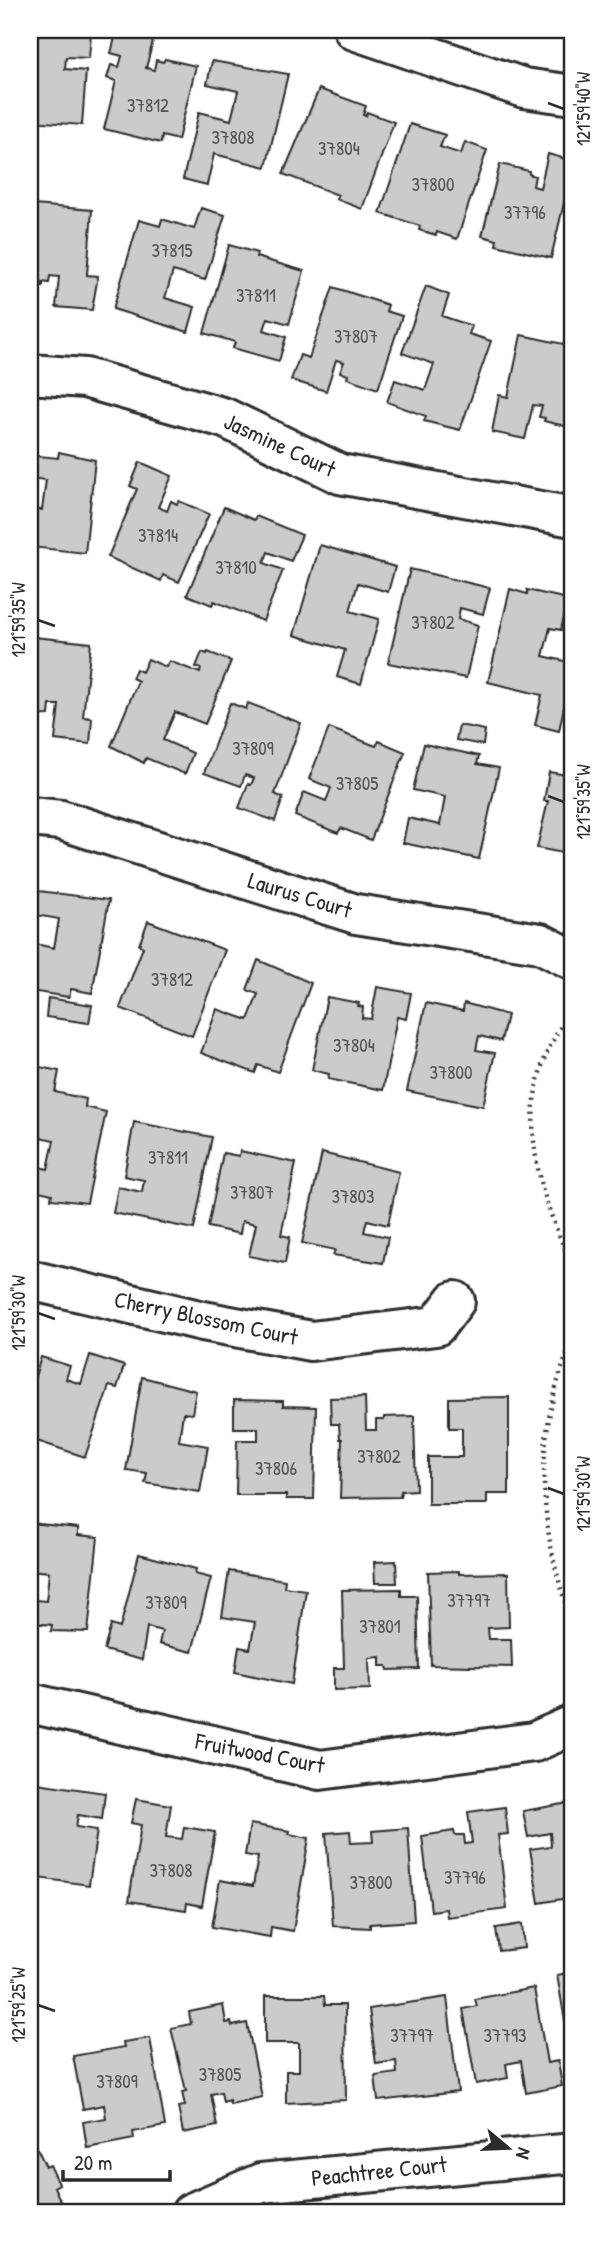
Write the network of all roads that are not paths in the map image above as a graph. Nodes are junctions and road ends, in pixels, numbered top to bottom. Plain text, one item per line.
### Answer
1 (354, 30) edge
2 (573, 95) edge
3 (30, 374) edge
4 (573, 517) edge
5 (30, 817) edge
6 (573, 960) edge
7 (30, 1280) edge
8 (455, 1301) dead end
9 (30, 1703) edge
10 (573, 1725) edge
11 (573, 2153) edge
12 (191, 2213) edge

1 - 2 street
3 - 4 street, Jasmine Court
5 - 6 street, Laurus Court
7 - 8 street, Cherry Blossom Court
9 - 10 street, Fruitwood Court
11 - 12 street, Peachtree Court

